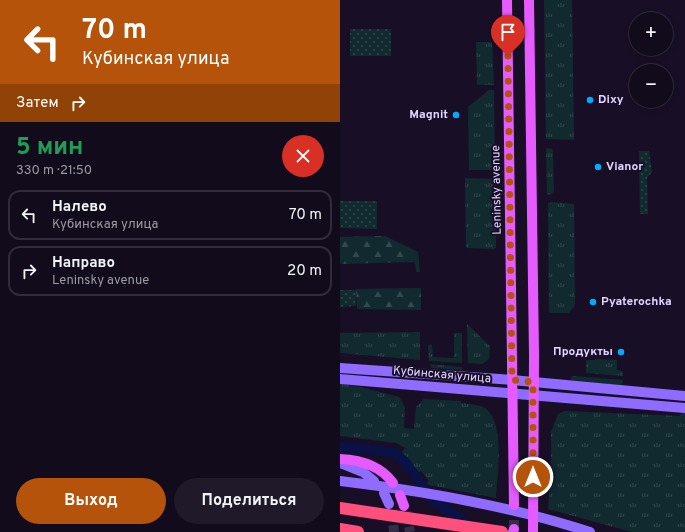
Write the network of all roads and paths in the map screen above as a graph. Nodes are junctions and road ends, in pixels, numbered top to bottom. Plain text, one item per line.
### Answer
1 (508, 0) edge
2 (529, 0) edge
3 (340, 368) edge
4 (340, 379) edge
5 (512, 380) junction
6 (533, 382) junction
7 (512, 394) junction
8 (533, 395) junction
9 (685, 396) edge
10 (685, 408) edge
11 (340, 459) edge
12 (340, 463) edge
13 (340, 481) edge
14 (374, 481) dead end
15 (393, 484) dead end
16 (384, 493) dead end
17 (400, 495) dead end
18 (389, 504) tunnel mouth
19 (514, 505) tunnel mouth
20 (404, 506) tunnel mouth
21 (340, 508) edge
22 (340, 529) edge
23 (511, 531) edge
24 (358, 532) edge
25 (533, 532) edge
26 (590, 532) edge

1 - 5 main road, Leninsky avenue
2 - 6 main road
3 - 5 main road, Кубинская улица
4 - 7 main road, Кубинская улица
5 - 6 main road, Кубинская улица
5 - 7 main road, Leninsky avenue
6 - 8 main road
6 - 9 main road, Кубинская улица
7 - 8 main road, Кубинская улица
7 - 19 main road
8 - 10 main road, Кубинская улица
8 - 25 main road
11 - 15 main road
12 - 14 main road
13 - 26 main road
16 - 18 main road
17 - 20 main road
21 - 23 highway
22 - 24 highway

